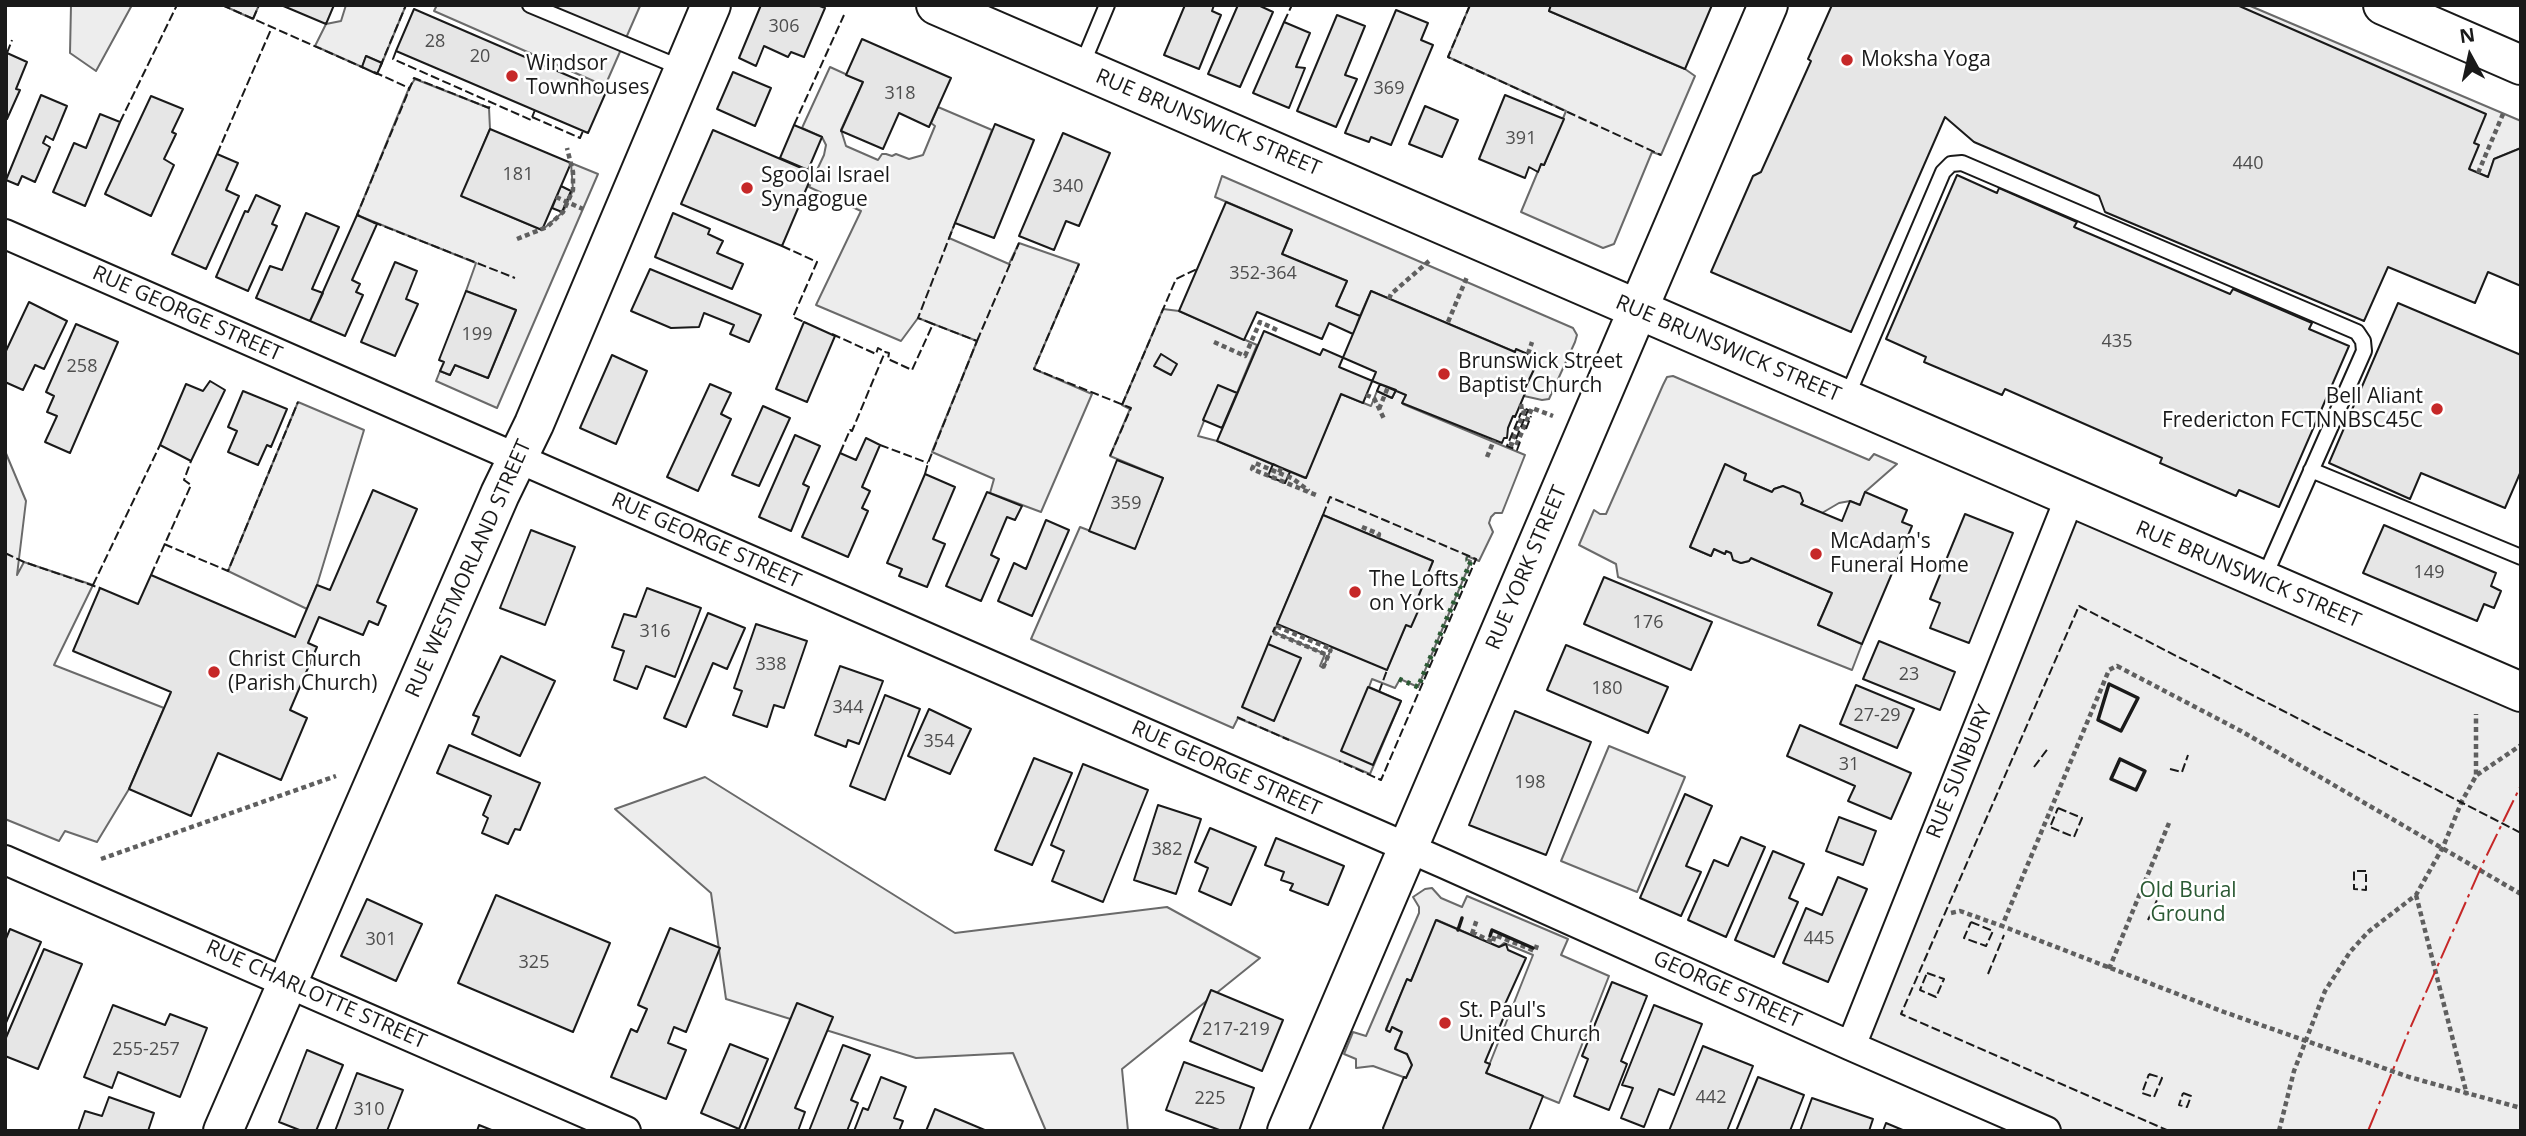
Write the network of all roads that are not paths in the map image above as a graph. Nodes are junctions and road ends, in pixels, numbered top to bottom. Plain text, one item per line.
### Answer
1 (530, 5) edge
2 (711, 5) edge
3 (936, 5) edge
4 (1107, 5) edge
5 (1768, 5) edge
6 (2383, 5) edge
7 (2521, 65) edge
8 (1080, 68) junction
9 (684, 69) junction
10 (5, 234) edge
11 (1638, 310) junction
12 (1846, 400) junction
13 (518, 458) junction
14 (2311, 470) junction
15 (2070, 497) junction
16 (2521, 557) edge
17 (2263, 581) junction
18 (2521, 692) edge
19 (1408, 848) junction
20 (5, 860) edge
21 (287, 982) junction
22 (1851, 1046) junction
23 (223, 1131) edge
24 (626, 1131) edge
25 (1287, 1131) edge
26 (2046, 1131) edge

1 - 9 lane
2 - 9 street, RUE WESTMORLAND STREET
3 - 8 street, RUE BRUNSWICK STREET
4 - 8 lane
5 - 11 street, RUE YORK STREET
6 - 7 street
8 - 11 street, RUE BRUNSWICK STREET
9 - 13 street, RUE WESTMORLAND STREET
10 - 13 street, RUE GEORGE STREET
11 - 12 street, RUE BRUNSWICK STREET
11 - 19 street, RUE YORK STREET
12 - 14 lane
12 - 15 street, RUE BRUNSWICK STREET
13 - 19 street, RUE GEORGE STREET
13 - 21 street, RUE WESTMORLAND STREET
14 - 16 lane
14 - 17 lane
15 - 17 street, RUE BRUNSWICK STREET
15 - 22 street, RUE SUNBURY
17 - 18 street, RUE BRUNSWICK STREET
19 - 22 street, GEORGE STREET
19 - 25 street, RUE YORK STREET
20 - 21 street, RUE CHARLOTTE STREET
21 - 23 street, RUE WESTMORLAND STREET
21 - 24 street, RUE CHARLOTTE STREET
22 - 26 street, GEORGE STREET

